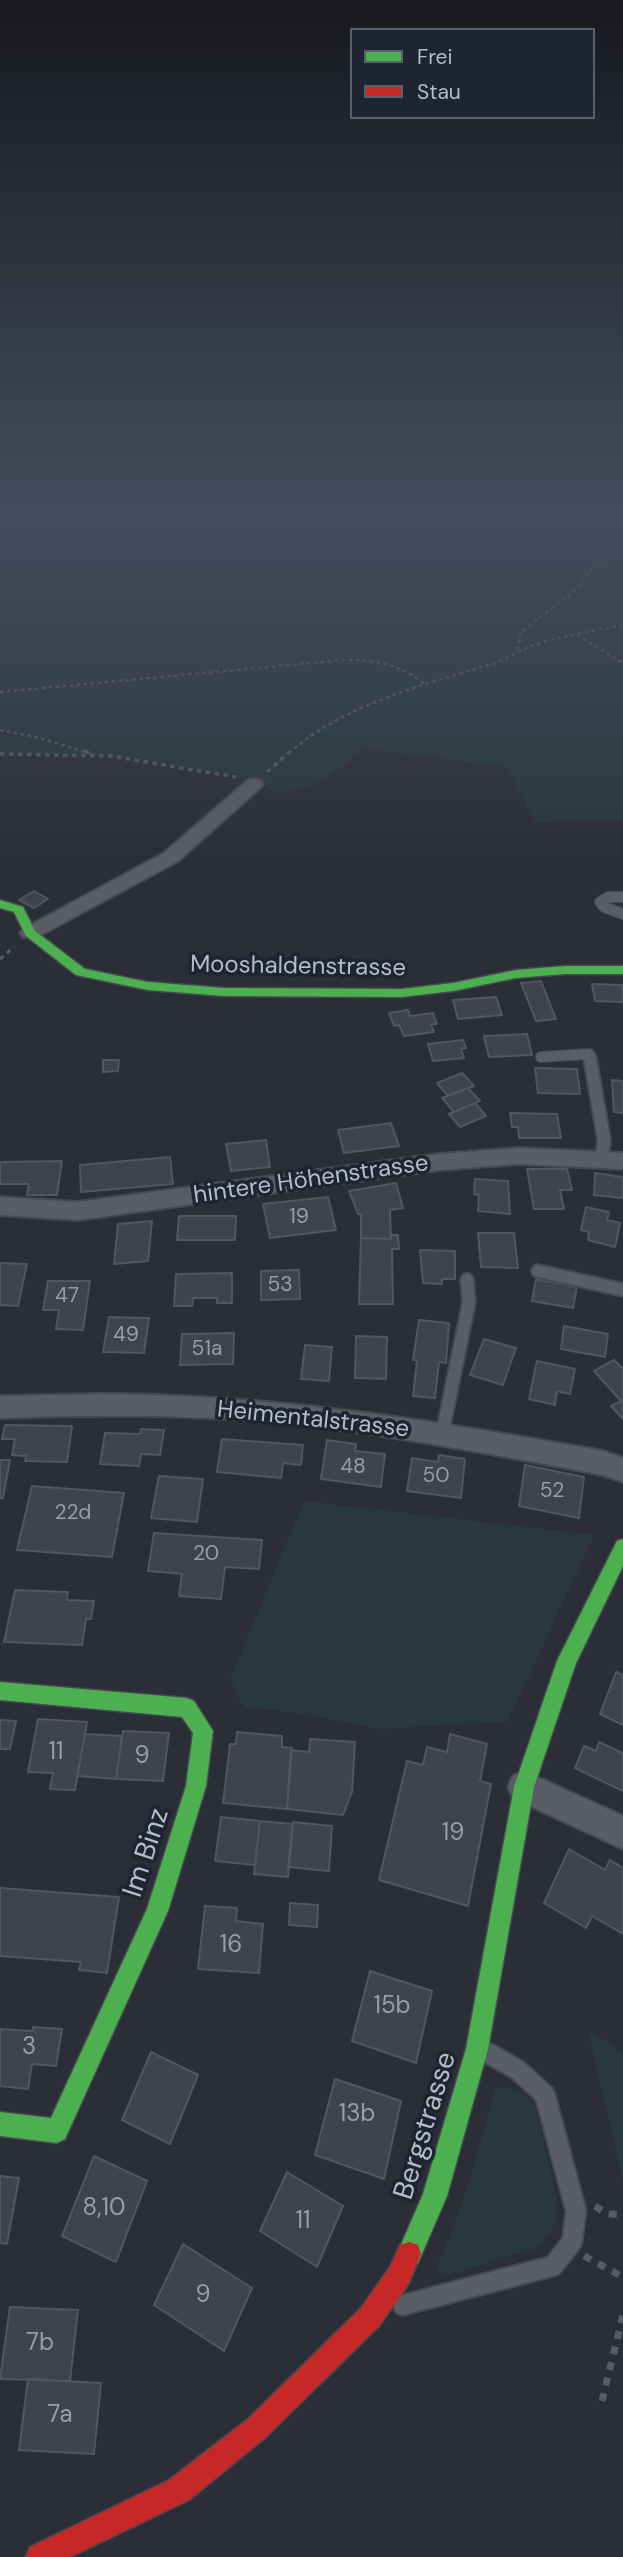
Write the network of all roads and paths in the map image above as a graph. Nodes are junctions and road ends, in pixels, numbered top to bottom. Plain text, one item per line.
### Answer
1 (526, 628) edge
2 (611, 628) edge
3 (577, 635) junction
4 (517, 651) junction
5 (623, 663) edge
6 (424, 684) junction
7 (0, 692) edge
8 (0, 730) edge
9 (0, 754) edge
10 (98, 756) junction
11 (254, 784) junction
12 (623, 897) edge
13 (0, 904) edge
14 (623, 914) edge
15 (30, 933) junction
16 (623, 971) edge
17 (541, 1057) dead end
18 (612, 1160) edge
19 (0, 1206) edge
20 (538, 1271) dead end
21 (467, 1280) dead end
22 (623, 1290) edge
23 (0, 1407) edge
24 (442, 1435) junction
25 (623, 1470) edge
26 (623, 1546) edge
27 (0, 1691) edge
28 (524, 1787) junction
29 (623, 1833) edge
30 (477, 2049) junction
31 (0, 2124) edge
32 (595, 2206) dead end
33 (623, 2215) edge
34 (571, 2249) junction
35 (623, 2277) edge
36 (623, 2315) edge
37 (370, 2317) junction
38 (601, 2401) dead end
39 (40, 2557) edge

1 - 4 path
2 - 3 path
3 - 4 path
3 - 5 path
4 - 6 path
6 - 7 path
6 - 11 path
8 - 10 path
9 - 10 path
10 - 11 path
11 - 15 street
12 - 14 lane
13 - 15 street, Mooshaldenstrasse
15 - 16 street, Mooshaldenstrasse
17 - 18 lane
18 - 19 street, hintere Höhenstrasse
20 - 22 lane
21 - 24 lane
23 - 24 street, Heimentalstrasse
24 - 25 street, Heimentalstrasse
26 - 28 street, Bergstrasse
27 - 31 street, Im Binz
28 - 29 street
28 - 30 street, Bergstrasse
30 - 34 lane
30 - 37 street, Bergstrasse
32 - 33 path
34 - 35 path
34 - 37 lane
36 - 38 path
37 - 39 street, Bergstrasse

